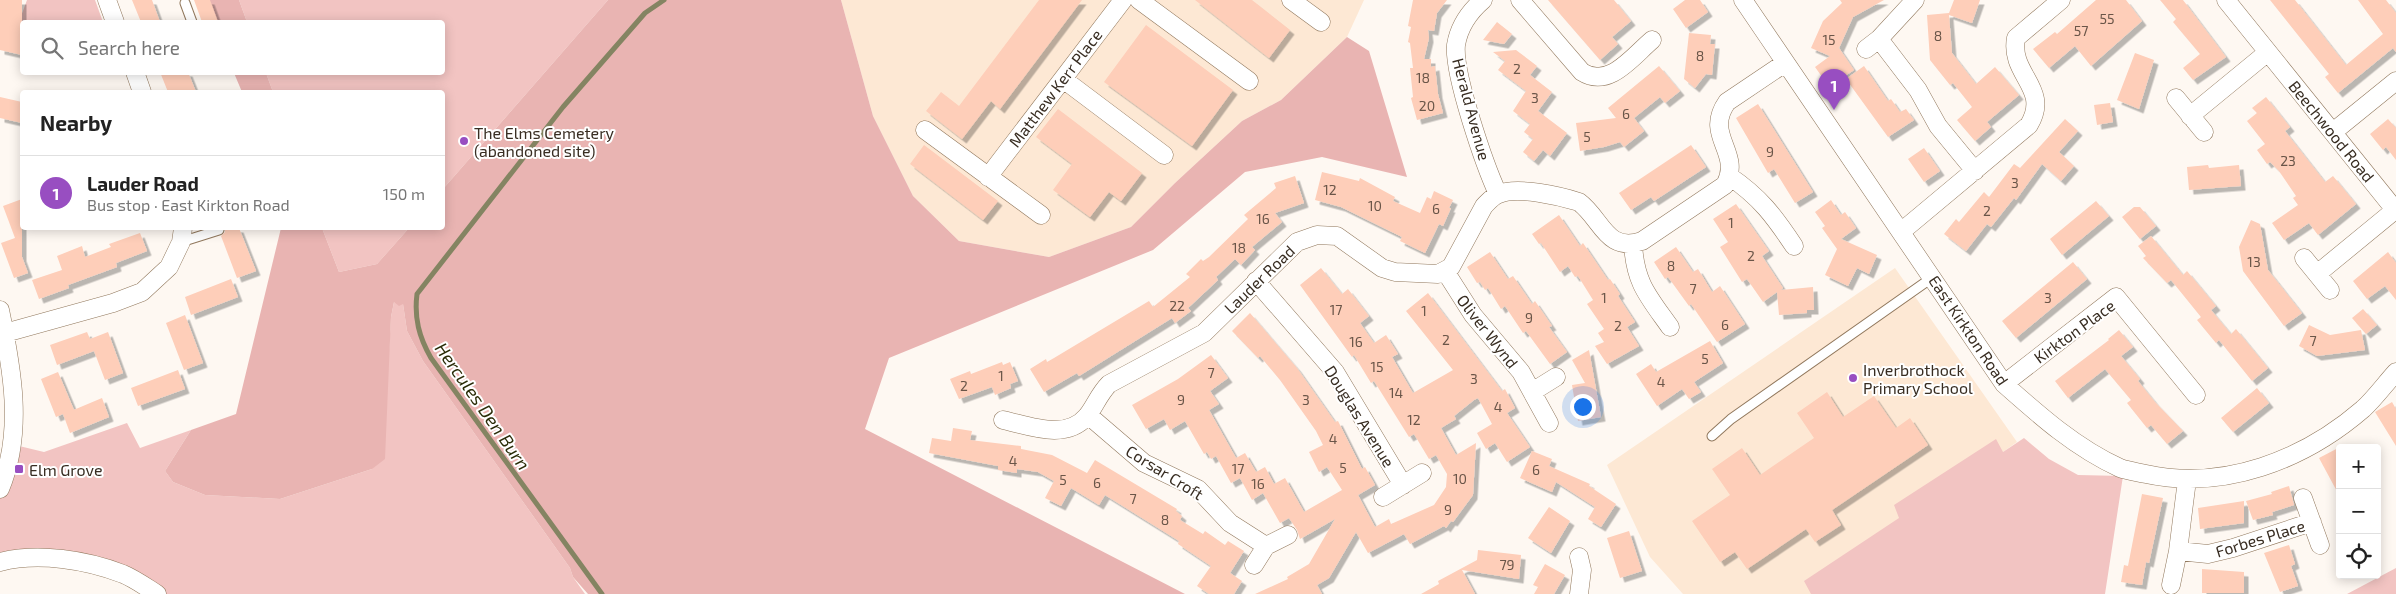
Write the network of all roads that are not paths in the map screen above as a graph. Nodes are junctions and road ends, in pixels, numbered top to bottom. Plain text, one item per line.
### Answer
1 (107, 0) edge
2 (1123, 0) edge
3 (1139, 0) edge
4 (1291, 0) edge
5 (1483, 0) edge
6 (1520, 0) edge
7 (1743, 0) edge
8 (1915, 0) edge
9 (2061, 0) edge
10 (2226, 0) edge
11 (185, 3) dead end
12 (114, 20) edge
13 (191, 20) edge
14 (1321, 22) dead end
15 (1652, 40) dead end
16 (2268, 52) junction
17 (1786, 63) junction
18 (136, 75) edge
19 (1063, 79) junction
20 (1249, 81) dead end
21 (2396, 81) edge
22 (141, 90) edge
23 (2176, 98) dead end
24 (2190, 116) junction
25 (925, 130) dead end
26 (2204, 132) dead end
27 (2333, 132) junction
28 (1164, 155) dead end
29 (1975, 171) junction
30 (1729, 176) junction
31 (988, 177) junction
32 (1498, 194) junction
33 (2396, 211) edge
34 (1041, 214) dead end
35 (219, 230) dead end
36 (1902, 231) junction
37 (182, 234) edge
38 (1633, 244) junction
39 (1794, 246) dead end
40 (2304, 258) dead end
41 (1445, 271) junction
42 (2317, 274) junction
43 (1933, 277) junction
44 (1256, 281) junction
45 (2330, 290) dead end
46 (0, 310) edge
47 (1670, 327) dead end
48 (5, 333) junction
49 (2396, 372) edge
50 (1556, 377) dead end
51 (2004, 384) junction
52 (1532, 392) junction
53 (2196, 395) dead end
54 (1088, 415) junction
55 (1003, 420) dead end
56 (1549, 423) dead end
57 (1712, 436) dead end
58 (1422, 473) dead end
59 (2188, 480) junction
60 (1403, 485) junction
61 (0, 489) edge
62 (1383, 497) dead end
63 (2303, 498) dead end
64 (2312, 522) junction
65 (1288, 535) dead end
66 (2320, 545) dead end
67 (1266, 546) junction
68 (2178, 551) junction
69 (1579, 557) dead end
70 (0, 562) edge
71 (1254, 565) dead end
72 (2171, 585) dead end
73 (157, 594) edge
74 (1579, 594) edge

1 - 12 street
2 - 19 street, Matthew Kerr Place
3 - 20 street
4 - 14 street
5 - 32 street, Herald Avenue
6 - 15 street
7 - 17 street, East Kirkton Road
8 - 29 street
9 - 29 street
10 - 16 street, Beechwood Road
11 - 13 lane
16 - 24 street
16 - 27 street, Beechwood Road
17 - 30 street
17 - 36 street, East Kirkton Road
18 - 22 street
19 - 28 street
19 - 31 street, Matthew Kerr Place
21 - 27 street
23 - 24 street
24 - 26 street
25 - 31 street
27 - 33 street, Beechwood Road
29 - 36 street
30 - 38 street
30 - 39 street
31 - 34 street
32 - 38 street
32 - 41 street
33 - 42 street, Beechwood Road
35 - 37 lane
36 - 43 street, East Kirkton Road
37 - 48 street
38 - 47 street
40 - 42 street
41 - 44 street, Lauder Road
41 - 52 street, Oliver Wynd
42 - 45 street
43 - 51 street, East Kirkton Road
43 - 57 lane
44 - 54 street, Lauder Road
44 - 60 street, Douglas Avenue
46 - 48 street
48 - 61 street
49 - 59 street, East Kirkton Road
50 - 52 street
51 - 53 street, Kirkton Place
51 - 59 street, East Kirkton Road
52 - 56 street, Oliver Wynd
54 - 55 street
54 - 67 street, Corsar Croft
58 - 60 street, Douglas Avenue
59 - 68 street
60 - 62 street, Douglas Avenue
63 - 64 street
64 - 66 street
64 - 68 street, Forbes Place
65 - 67 street
67 - 71 street
68 - 72 street
69 - 74 street
70 - 73 street

